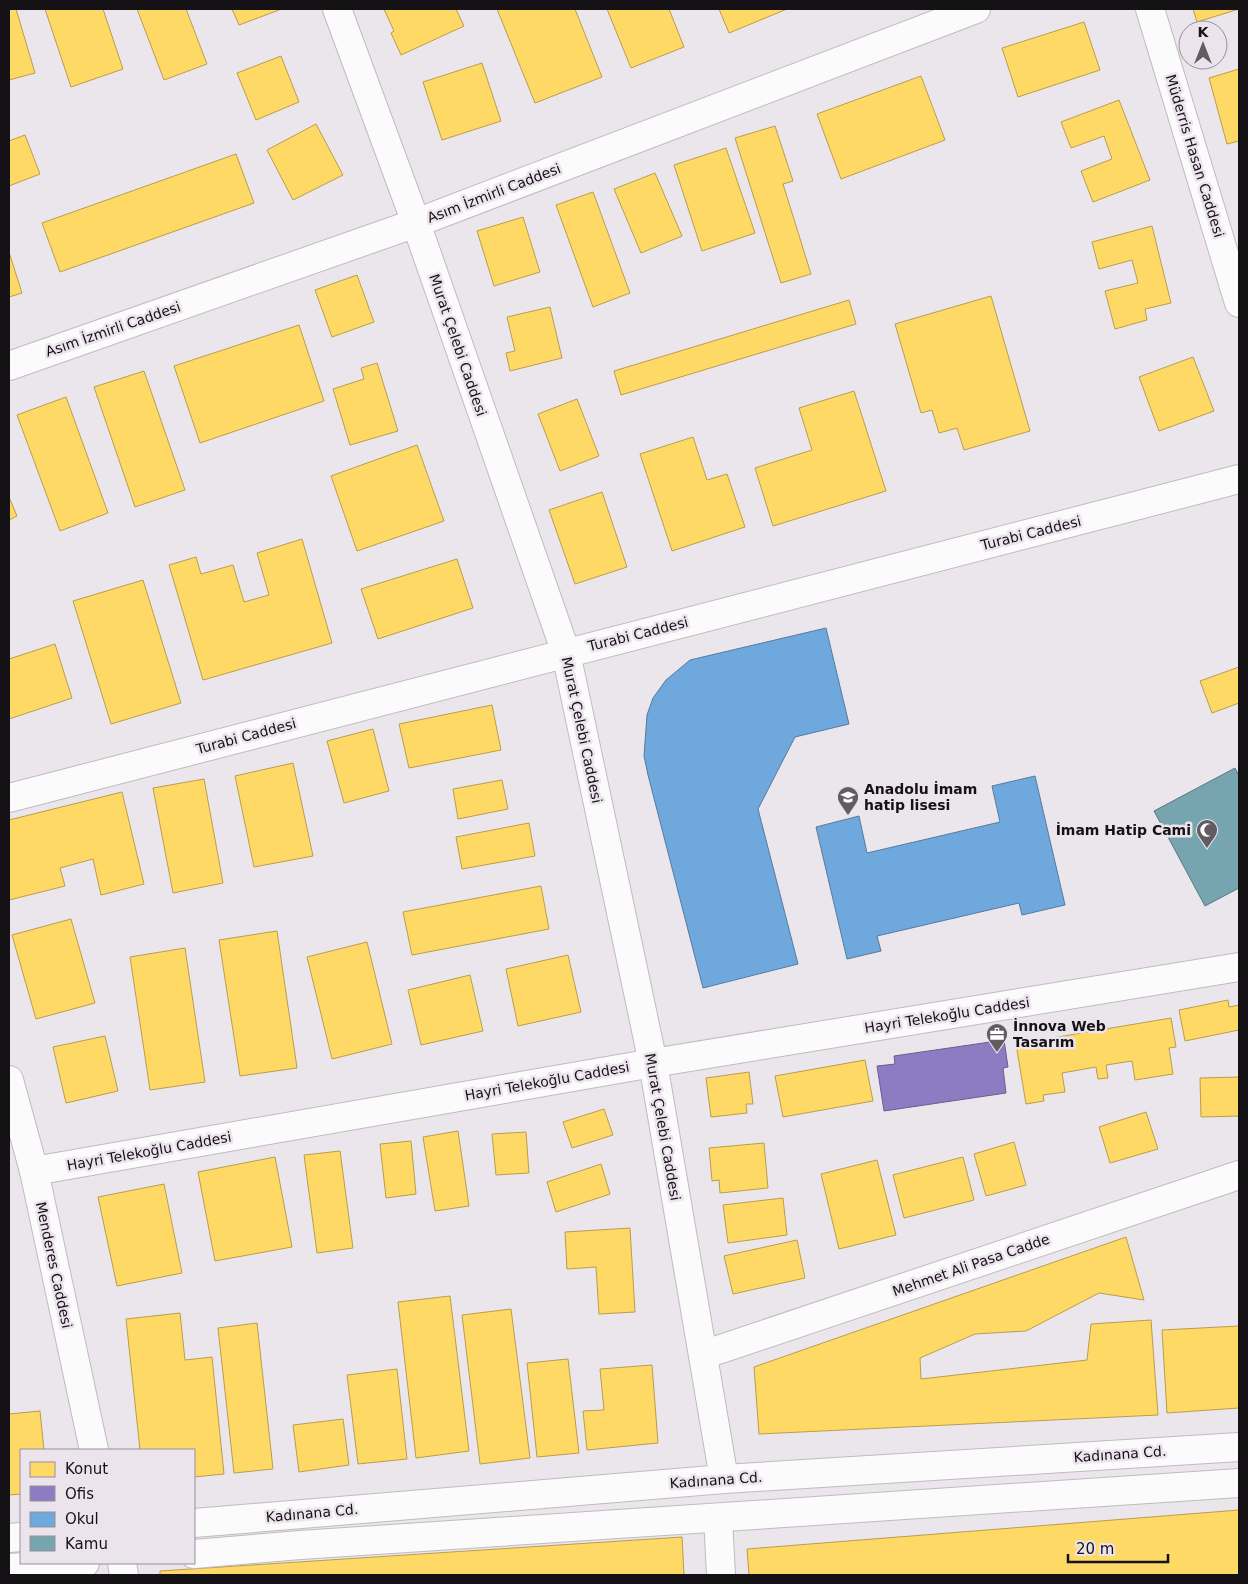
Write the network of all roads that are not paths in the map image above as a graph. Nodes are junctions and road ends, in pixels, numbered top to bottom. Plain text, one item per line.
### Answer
1 (337, 9) edge
2 (976, 9) edge
3 (1150, 9) edge
4 (416, 223) junction
5 (1239, 303) edge
6 (9, 366) edge
7 (1239, 479) edge
8 (566, 653) junction
9 (9, 798) edge
10 (1239, 968) edge
11 (653, 1062) junction
12 (9, 1080) edge
13 (34, 1171) junction
14 (1239, 1175) edge
15 (703, 1355) junction
16 (1239, 1447) edge
17 (94, 1449) edge
18 (724, 1479) junction
19 (1239, 1483) edge
20 (718, 1518) junction
21 (195, 1523) edge
22 (195, 1554) edge
23 (70, 1564) edge
24 (9, 1568) edge
25 (722, 1575) edge

1 - 4 street, Murat Çelebi Caddesi
2 - 4 street, Asım İzmirli Caddesi
3 - 5 street, Müderris Hasan Caddesi
4 - 6 street, Asım İzmirli Caddesi
4 - 8 street, Murat Çelebi Caddesi
7 - 8 street, Turabi Caddesi
8 - 9 street, Turabi Caddesi
8 - 11 street, Murat Çelebi Caddesi
10 - 11 street, Hayri Telekoğlu Caddesi
11 - 13 street, Hayri Telekoğlu Caddesi
11 - 15 street, Murat Çelebi Caddesi
12 - 13 street, Menderes Caddesi
13 - 17 street, Menderes Caddesi
14 - 15 street, Mehmet Ali Pasa Cadde
15 - 18 street, Murat Çelebi Caddesi
16 - 18 street, Kadınana Cd.
18 - 21 street, Kadınana Cd.
19 - 20 street
20 - 22 street
20 - 25 street
23 - 24 street

